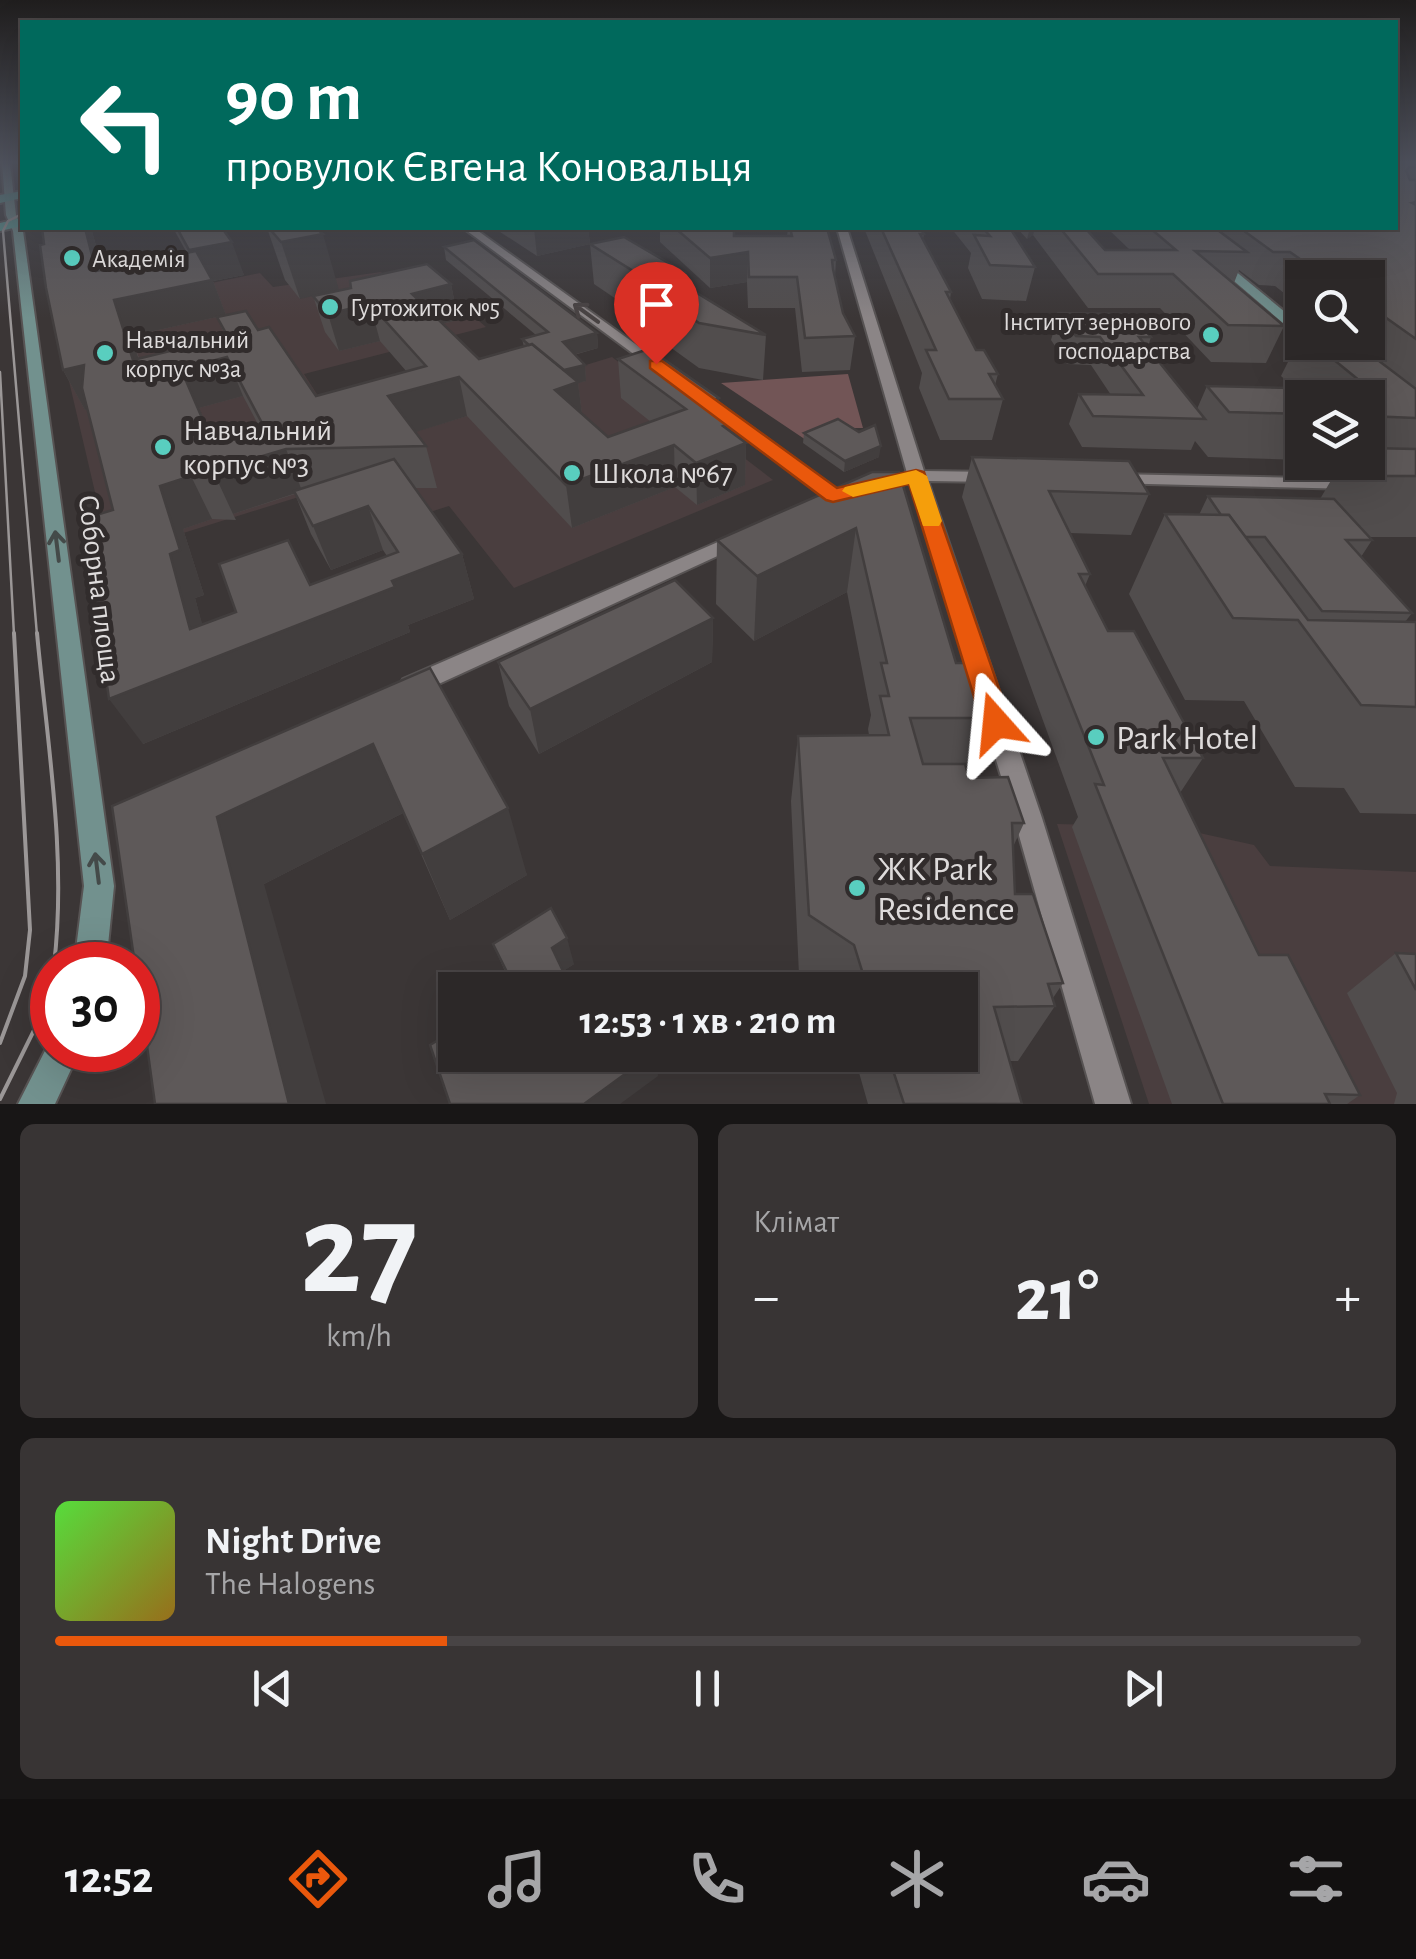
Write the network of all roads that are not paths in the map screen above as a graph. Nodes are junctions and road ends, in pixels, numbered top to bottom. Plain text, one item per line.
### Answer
1 (12, 224) edge
2 (471, 230) edge
3 (843, 230) edge
4 (1179, 230) edge
5 (1285, 318) edge
6 (916, 476) junction
7 (1018, 478) edge
8 (1090, 478) edge
9 (1376, 484) edge
10 (768, 526) edge
11 (389, 696) edge
12 (113, 814) edge
13 (92, 824) junction
14 (93, 942) edge
15 (52, 1072) edge
16 (36, 1104) edge
17 (1113, 1104) edge

13 -> 1 main road, Соборна площа
6 -> 2 street
3 - 6 street
4 - 5 main road
6 - 7 street
6 - 17 street
8 - 9 street
10 - 11 street
12 - 13 street
14 -> 13 main road, Соборна площа
15 - 16 main road

